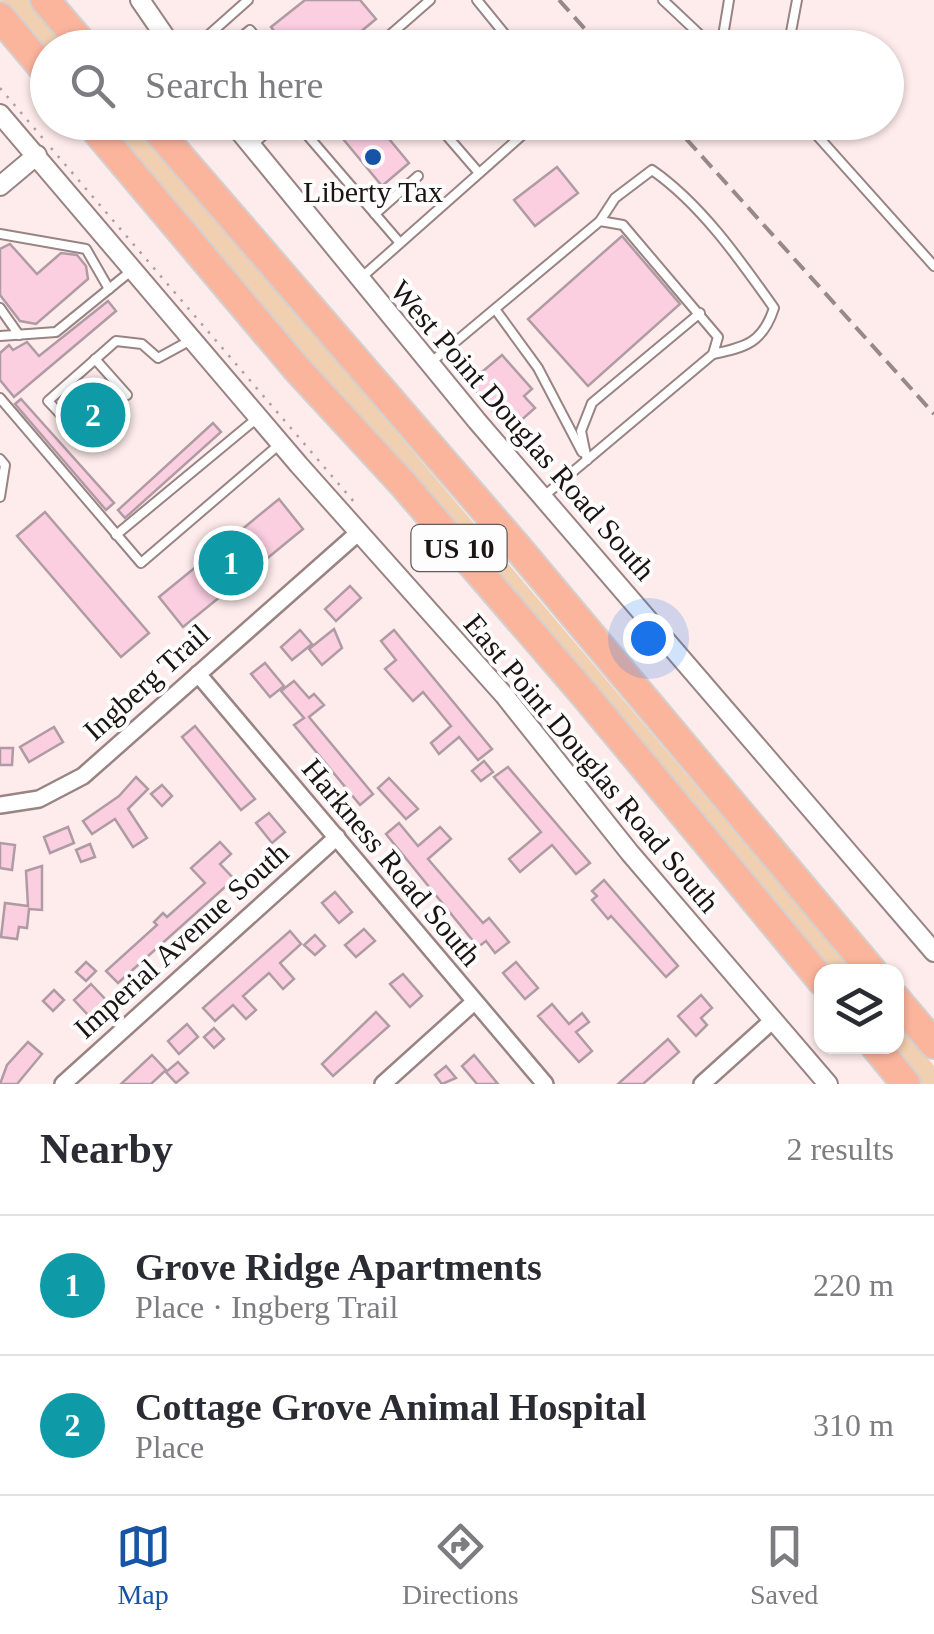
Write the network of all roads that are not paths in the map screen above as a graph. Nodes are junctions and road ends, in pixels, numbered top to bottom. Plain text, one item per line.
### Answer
1 (44, 0) edge
2 (64, 0) edge
3 (140, 0) edge
4 (248, 0) edge
5 (430, 0) edge
6 (477, 0) edge
7 (663, 0) edge
8 (729, 0) edge
9 (797, 0) edge
10 (6, 27) edge
11 (70, 30) edge
12 (85, 30) edge
13 (161, 30) edge
14 (214, 30) edge
15 (396, 30) edge
16 (501, 30) edge
17 (697, 30) edge
18 (722, 30) edge
19 (791, 30) edge
20 (30, 54) edge
21 (0, 114) edge
22 (104, 140) edge
23 (166, 140) edge
24 (247, 140) edge
25 (259, 140) edge
26 (311, 140) edge
27 (451, 140) edge
28 (517, 140) edge
29 (822, 140) edge
30 (251, 147) junction
31 (37, 154) junction
32 (479, 173) junction
33 (418, 176) dead end
34 (0, 186) edge
35 (374, 214) junction
36 (600, 221) junction
37 (0, 234) edge
38 (400, 243) junction
39 (934, 266) edge
40 (134, 268) junction
41 (358, 280) junction
42 (109, 289) junction
43 (0, 308) edge
44 (495, 309) junction
45 (700, 313) junction
46 (19, 335) junction
47 (0, 336) edge
48 (194, 338) junction
49 (713, 354) junction
50 (95, 359) junction
51 (429, 364) junction
52 (126, 395) dead end
53 (0, 398) edge
54 (259, 416) junction
55 (80, 435) dead end
56 (281, 443) junction
57 (0, 459) edge
58 (587, 461) junction
59 (544, 496) junction
60 (0, 497) edge
61 (359, 532) junction
62 (116, 536) junction
63 (198, 674) junction
64 (0, 806) edge
65 (336, 837) junction
66 (934, 952) edge
67 (866, 964) edge
68 (814, 970) edge
69 (474, 1002) junction
70 (904, 1009) edge
71 (773, 1020) junction
72 (934, 1044) edge
73 (882, 1054) edge
74 (64, 1084) edge
75 (382, 1084) edge
76 (545, 1084) edge
77 (702, 1084) edge
78 (828, 1084) edge
79 (906, 1084) edge

1 - 11 highway
2 - 12 highway
3 - 13 street
4 - 14 lane
5 - 15 lane
6 - 16 lane
7 - 17 lane
8 - 18 lane
9 - 19 lane
10 - 20 highway
21 - 31 street, East Point Douglas Road South
22 - 68 highway, US 10
23 - 67 highway, US 10
24 - 30 street, West Point Douglas Road South
25 - 30 lane
26 - 35 lane
27 - 32 lane
28 - 32 lane
29 - 39 lane
30 - 41 street, West Point Douglas Road South
31 - 34 street
31 - 40 street, East Point Douglas Road South
32 - 38 lane
33 - 35 lane
35 - 38 lane
36 - 44 lane
36 - 45 lane
36 - 49 lane
37 - 42 lane
38 - 41 lane
40 - 42 lane
40 - 48 street, East Point Douglas Road South
41 - 51 street, West Point Douglas Road South
42 - 46 lane
43 - 46 lane
44 - 51 lane
44 - 58 lane
45 - 49 lane
45 - 58 lane
46 - 47 lane
48 - 50 lane
48 - 54 street, East Point Douglas Road South
49 - 58 lane
50 - 52 lane
50 - 55 lane
51 - 59 street, West Point Douglas Road South
53 - 62 lane
54 - 56 street, East Point Douglas Road South
54 - 62 lane
56 - 61 street, East Point Douglas Road South
56 - 62 lane
57 - 60 lane
58 - 59 lane
59 - 66 street, West Point Douglas Road South
61 - 63 street, Ingberg Trail
61 - 71 street, East Point Douglas Road South
63 - 64 street, Ingberg Trail
63 - 65 street, Harkness Road South
65 - 69 street, Harkness Road South
65 - 74 street, Imperial Avenue South
69 - 75 street
69 - 76 street, Harkness Road South
70 - 72 highway
71 - 77 street
71 - 78 street, East Point Douglas Road South
73 - 79 highway

